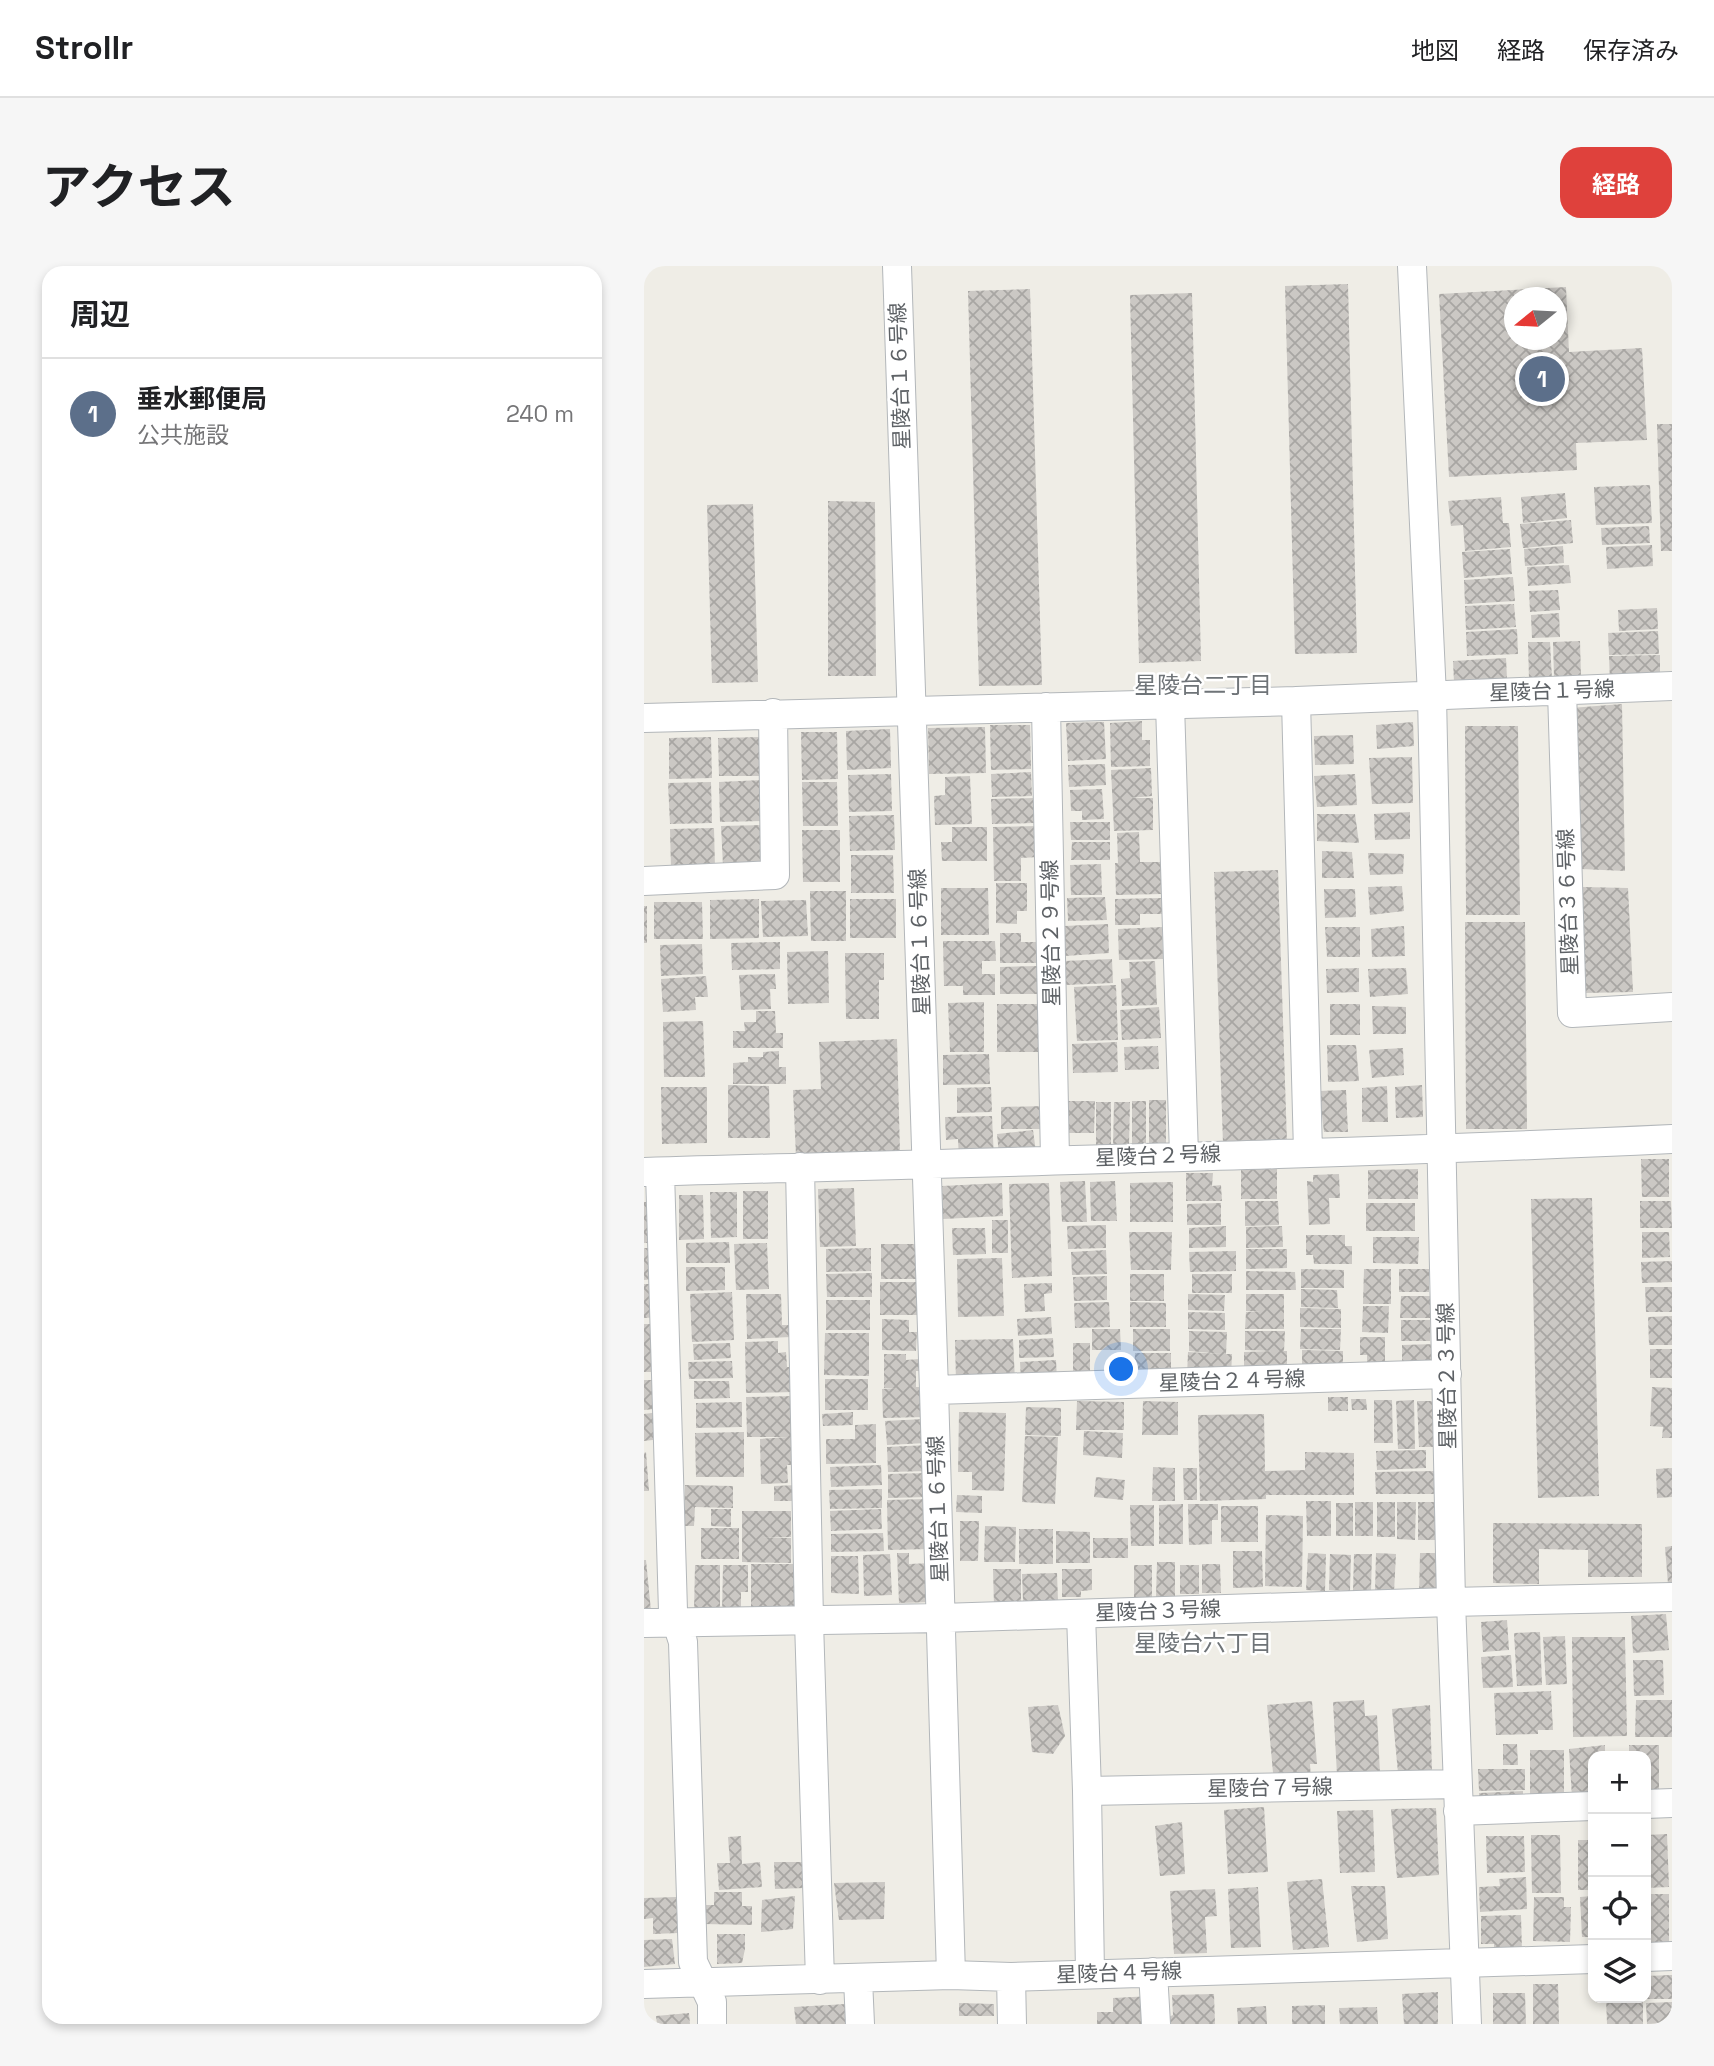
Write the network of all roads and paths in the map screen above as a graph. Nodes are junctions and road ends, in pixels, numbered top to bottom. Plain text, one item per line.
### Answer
1 (897, 266) edge
2 (1412, 266) edge
3 (1672, 686) edge
4 (1562, 691) junction
5 (1432, 696) junction
6 (1296, 701) junction
7 (1170, 704) junction
8 (1046, 707) junction
9 (912, 710) junction
10 (773, 713) junction
11 (644, 718) edge
12 (644, 881) edge
13 (1672, 1007) edge
14 (1672, 1139) edge
15 (1443, 1150) junction
16 (1308, 1152) junction
17 (1184, 1156) junction
18 (1055, 1159) junction
19 (927, 1163) junction
20 (800, 1167) junction
21 (652, 1172) edge
22 (1447, 1374) junction
23 (934, 1390) junction
24 (1672, 1597) edge
25 (1451, 1602) junction
26 (1081, 1614) junction
27 (941, 1618) junction
28 (809, 1621) junction
29 (677, 1622) junction
30 (644, 1623) edge
31 (1087, 1791) junction
32 (1457, 1797) junction
33 (1672, 1803) edge
34 (1651, 1804) edge
35 (1588, 1806) edge
36 (1672, 1956) edge
37 (1651, 1957) edge
38 (1588, 1959) edge
39 (1463, 1963) junction
40 (1153, 1972) junction
41 (1090, 1974) junction
42 (951, 1975) junction
43 (1011, 1977) junction
44 (858, 1979) junction
45 (820, 1980) junction
46 (702, 1983) junction
47 (644, 1984) edge
48 (712, 2024) edge
49 (860, 2024) edge
50 (1012, 2024) edge
51 (1156, 2024) edge
52 (1466, 2024) edge

1 - 9 street, 星陵台１６号線
2 - 5 street, 星陵台２３号線
3 - 4 street, 星陵台１号線
4 - 5 street, 星陵台１号線
4 - 13 street, 星陵台３６号線
5 - 6 street, 星陵台１号線
5 - 15 street, 星陵台２３号線
6 - 7 street, 星陵台１号線
6 - 16 street
7 - 8 street, 星陵台１号線
7 - 17 street
8 - 9 street, 星陵台１号線
8 - 18 street, 星陵台２９号線
9 - 10 street, 星陵台１号線
9 - 19 street, 星陵台１６号線
10 - 11 street, 星陵台１号線
10 - 12 street
14 - 15 street, 星陵台２号線
15 - 16 street, 星陵台２号線
15 - 22 street, 星陵台２３号線
16 - 17 street, 星陵台２号線
17 - 18 street, 星陵台２号線
18 - 19 street, 星陵台２号線
19 - 20 street, 星陵台２号線
19 - 23 street, 星陵台１６号線
20 - 21 street, 星陵台２号線
20 - 28 street
21 - 29 street
22 - 23 street, 星陵台２４号線
22 - 25 street, 星陵台２３号線
23 - 27 street, 星陵台１６号線
24 - 25 street, 星陵台３号線
25 - 26 street, 星陵台３号線
25 - 32 street, 星陵台２３号線
26 - 27 street, 星陵台３号線
26 - 31 street
27 - 28 street, 星陵台３号線
27 - 42 street, 星陵台１６号線
28 - 29 street, 星陵台３号線
28 - 45 street
29 - 30 street, 星陵台３号線
29 - 46 street
31 - 32 street, 星陵台７号線
31 - 41 street
32 - 35 street, 星陵台７号線
32 - 39 street
33 - 34 street
36 - 37 street
38 - 39 street, 星陵台４号線
39 - 40 street, 星陵台４号線
39 - 52 street
40 - 41 street, 星陵台４号線
40 - 51 street
41 - 43 street, 星陵台４号線
42 - 43 street, 星陵台４号線
42 - 44 street, 星陵台４号線
43 - 50 street
44 - 45 street, 星陵台４号線
44 - 49 street
45 - 46 street, 星陵台４号線
46 - 47 street, 星陵台４号線
46 - 48 street

